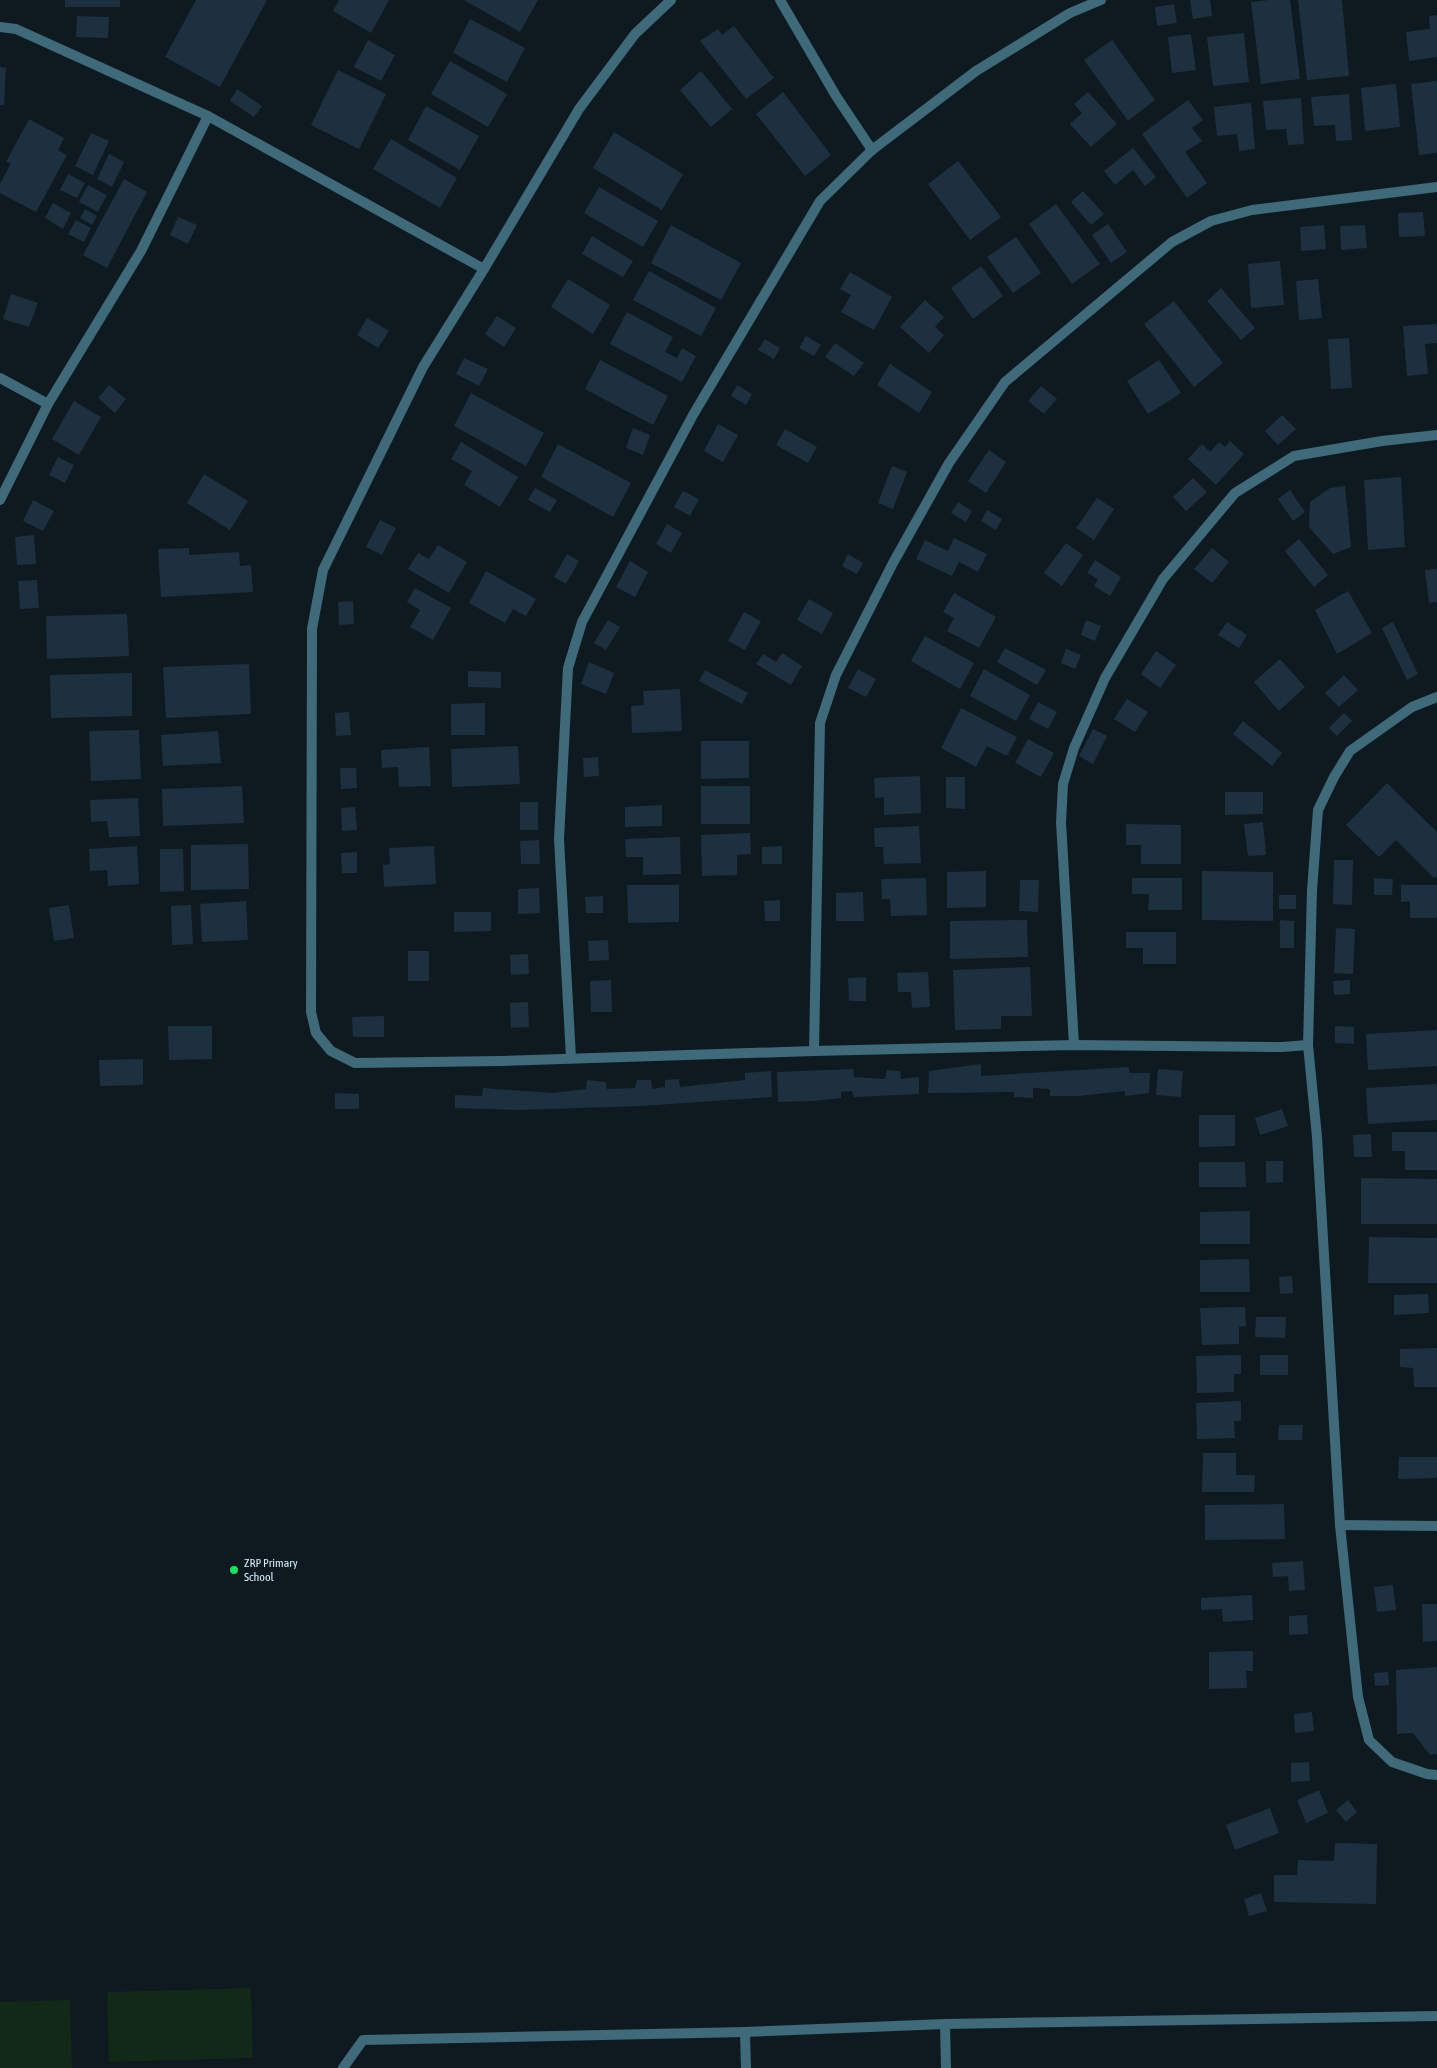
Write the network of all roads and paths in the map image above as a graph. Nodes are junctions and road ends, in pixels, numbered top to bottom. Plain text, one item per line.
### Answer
1 (671, 0) edge
2 (780, 0) edge
3 (1101, 0) edge
4 (0, 27) edge
5 (208, 116) junction
6 (872, 150) junction
7 (1437, 187) edge
8 (484, 269) junction
9 (0, 378) edge
10 (48, 404) junction
11 (1437, 435) edge
12 (0, 500) edge
13 (1437, 697) edge
14 (1074, 1045) junction
15 (1308, 1046) junction
16 (814, 1051) junction
17 (571, 1058) junction
18 (1340, 1525) junction
19 (1437, 1526) edge
20 (1437, 1775) edge
21 (1437, 2016) edge
22 (945, 2024) junction
23 (745, 2032) junction
24 (343, 2068) edge
25 (746, 2068) edge
26 (946, 2068) edge

1 - 8 street
2 - 6 street
3 - 6 street
4 - 5 street
5 - 8 street
5 - 10 street
6 - 17 street
7 - 16 street
8 - 17 street
9 - 10 street
10 - 12 street
11 - 14 street
13 - 15 street
14 - 15 street
14 - 16 street
15 - 18 street
16 - 17 street
18 - 19 street
18 - 20 street
21 - 22 street
22 - 23 street
22 - 26 street
23 - 24 street
23 - 25 street

